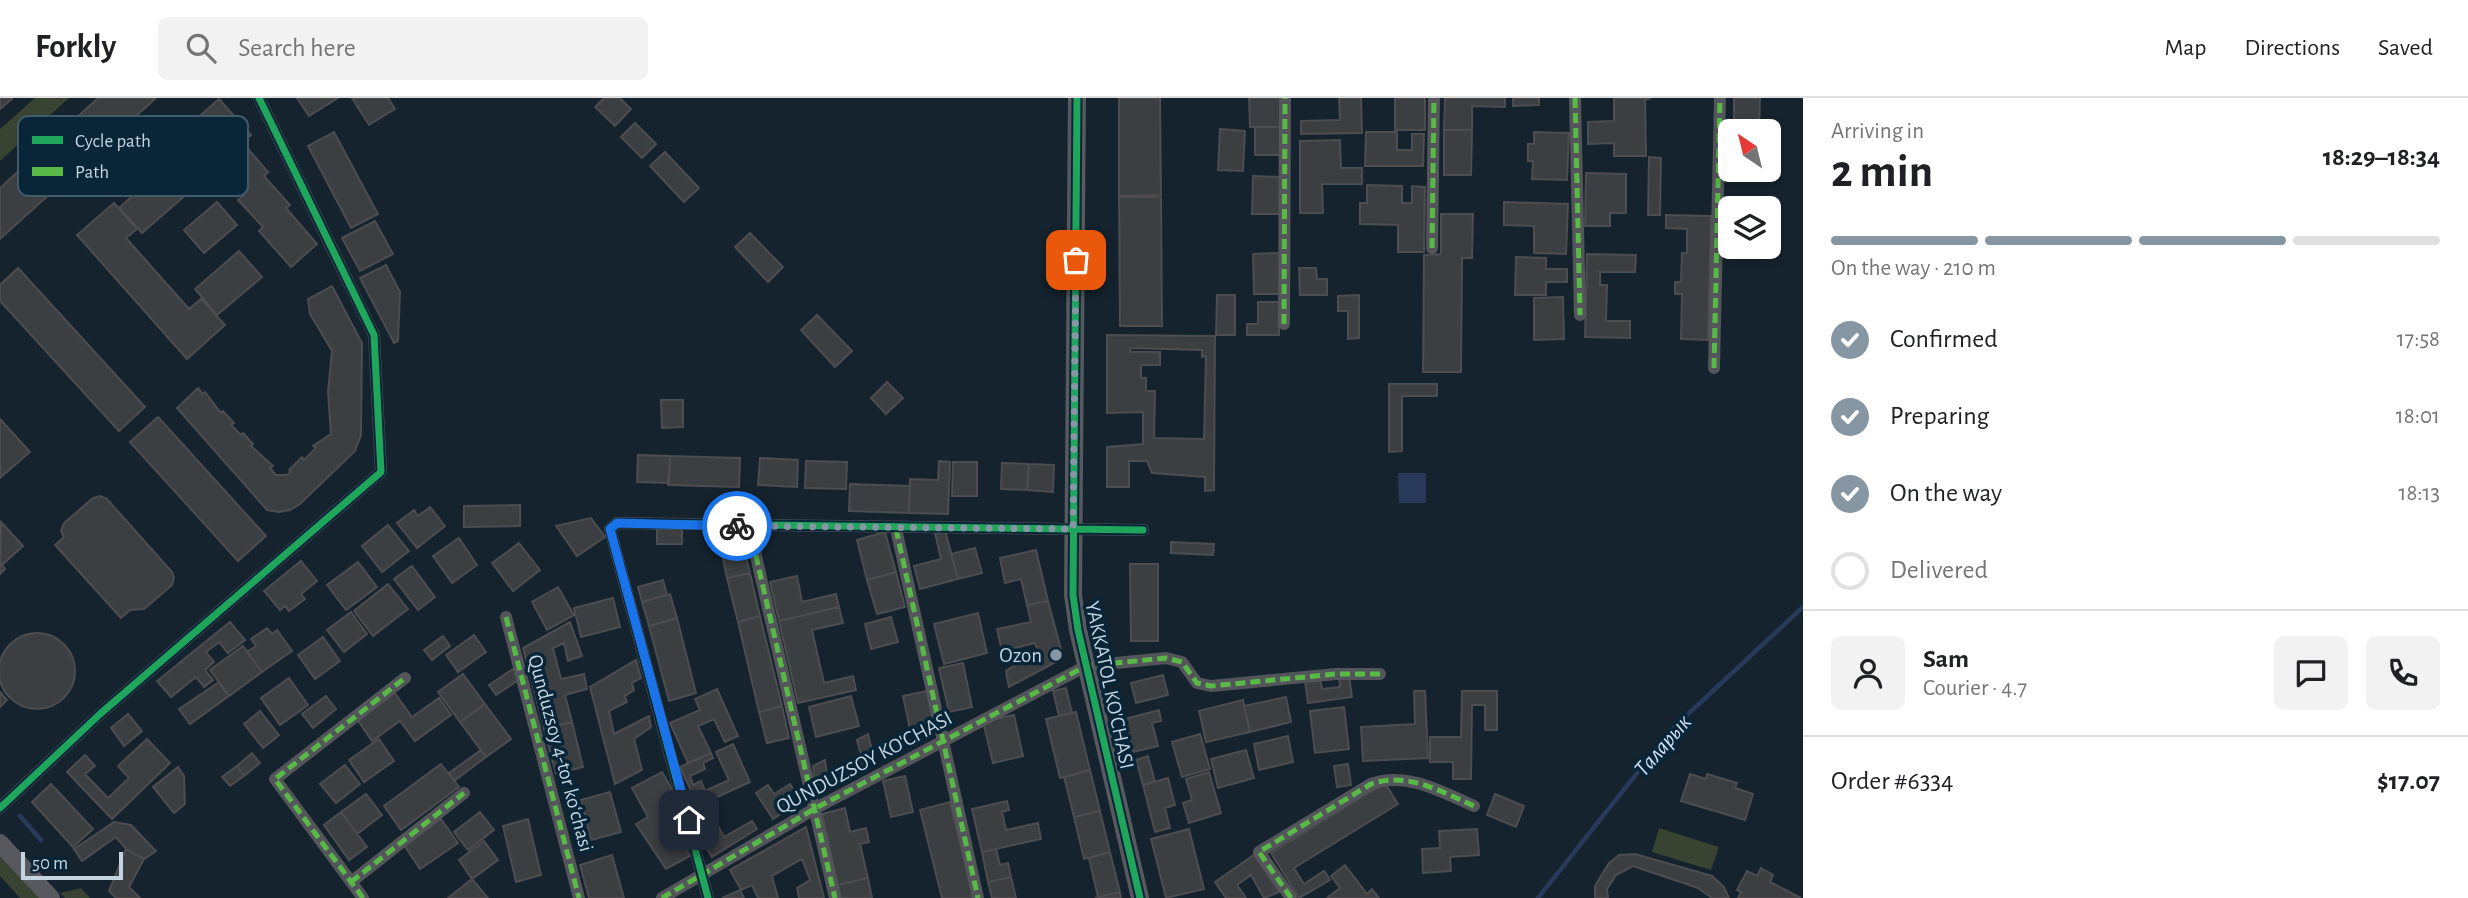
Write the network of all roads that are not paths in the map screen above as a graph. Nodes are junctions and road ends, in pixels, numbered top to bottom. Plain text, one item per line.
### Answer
1 (259, 98) edge
2 (1077, 98) edge
3 (1285, 98) edge
4 (1434, 98) edge
5 (1575, 98) edge
6 (1720, 98) edge
7 (1432, 247) dead end
8 (1580, 315) dead end
9 (1284, 324) dead end
10 (1714, 368) dead end
11 (749, 526) junction
12 (896, 529) junction
13 (1073, 529) junction
14 (1143, 530) dead end
15 (506, 617) dead end
16 (1086, 666) junction
17 (1380, 674) dead end
18 (405, 678) dead end
19 (944, 741) junction
20 (464, 793) dead end
21 (1475, 806) dead end
22 (0, 808) edge
23 (816, 808) junction
24 (0, 843) edge
25 (703, 873) junction
26 (351, 882) junction
27 (51, 898) edge
28 (363, 898) edge
29 (579, 898) edge
30 (662, 898) edge
31 (708, 898) edge
32 (835, 898) edge
33 (978, 898) edge
34 (1140, 898) edge
35 (1291, 898) edge

1 - 22 street
2 - 13 street, YAKKATOL KO'CHASI
3 - 9 street
4 - 7 street
5 - 8 street
6 - 10 street
11 - 12 street
11 - 23 street
11 - 25 street
12 - 13 street
12 - 19 street
13 - 14 street
13 - 16 street, YAKKATOL KO'CHASI
15 - 29 street, Qunduzsoy 4-tor koʻchasi
16 - 17 street
16 - 19 street, QUNDUZSOY KO'CHASI
16 - 34 street, YAKKATOL KO'CHASI
18 - 26 street
19 - 23 street, QUNDUZSOY KO'CHASI
19 - 33 street
20 - 26 street
21 - 35 street
23 - 25 street, QUNDUZSOY KO'CHASI
23 - 32 street
24 - 27 street
25 - 30 street, QUNDUZSOY KO'CHASI
25 - 31 street
26 - 28 street

